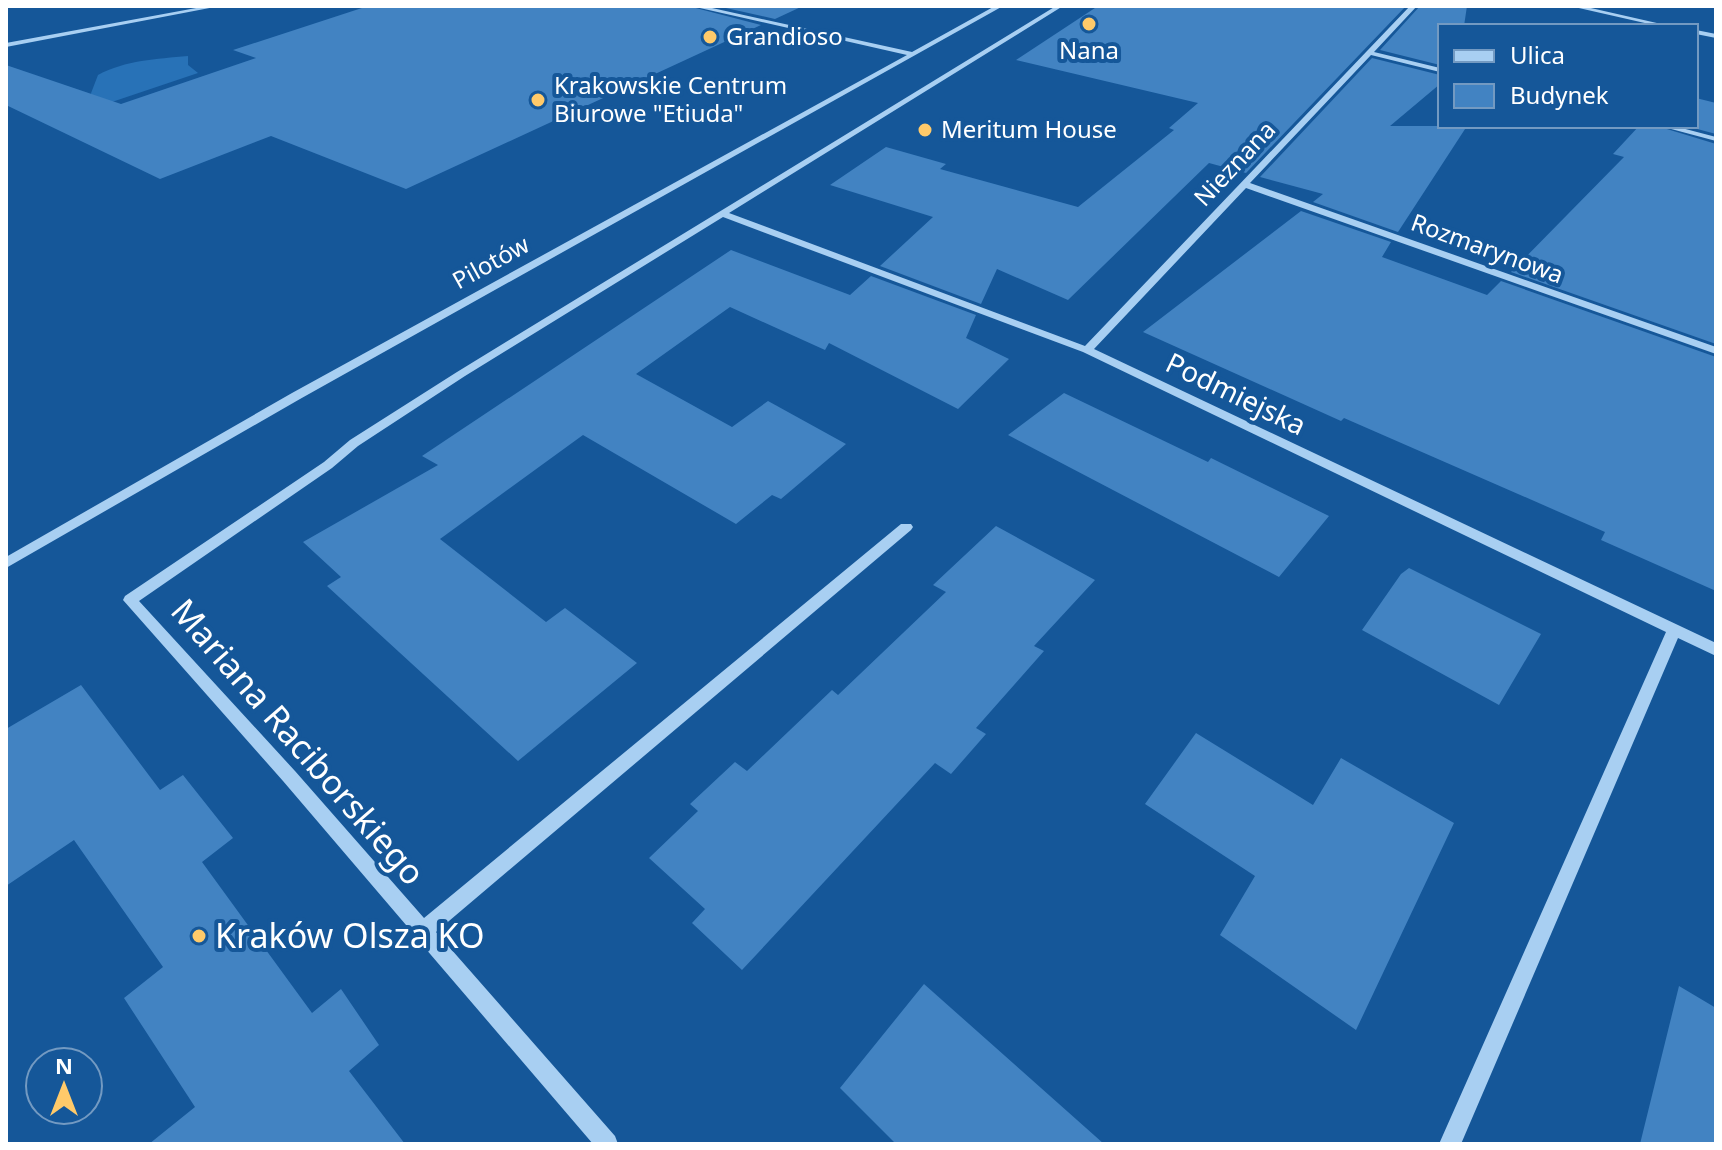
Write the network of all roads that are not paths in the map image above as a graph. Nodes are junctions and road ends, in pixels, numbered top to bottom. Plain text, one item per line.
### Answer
1 (217, 6) edge
2 (694, 6) edge
3 (1000, 6) edge
4 (1060, 6) edge
5 (1414, 6) edge
6 (1573, 6) edge
7 (204, 8) edge
8 (1658, 24) edge
9 (6, 45) edge
10 (1370, 53) junction
11 (913, 54) junction
12 (1438, 70) edge
13 (1672, 128) edge
14 (1716, 139) edge
15 (1244, 184) junction
16 (721, 213) junction
17 (1087, 350) junction
18 (1716, 351) edge
19 (906, 527) dead end
20 (6, 563) edge
21 (1674, 630) junction
22 (1716, 650) edge
23 (421, 932) junction
24 (607, 1144) edge
25 (1450, 1144) edge

1 - 7 street
2 - 11 street
3 - 11 street, Pilotów
4 - 16 street
5 - 10 street, Nieznana
6 - 8 street
7 - 9 street
10 - 12 street
10 - 15 street, Nieznana
11 - 20 street, Pilotów
13 - 14 street
15 - 17 street, Nieznana
15 - 18 street, Rozmarynowa
16 - 17 street, Podmiejska
16 - 23 street, Mariana Raciborskiego
17 - 21 street, Podmiejska
19 - 23 street
21 - 22 street, Podmiejska
21 - 25 street
23 - 24 street, Mariana Raciborskiego

